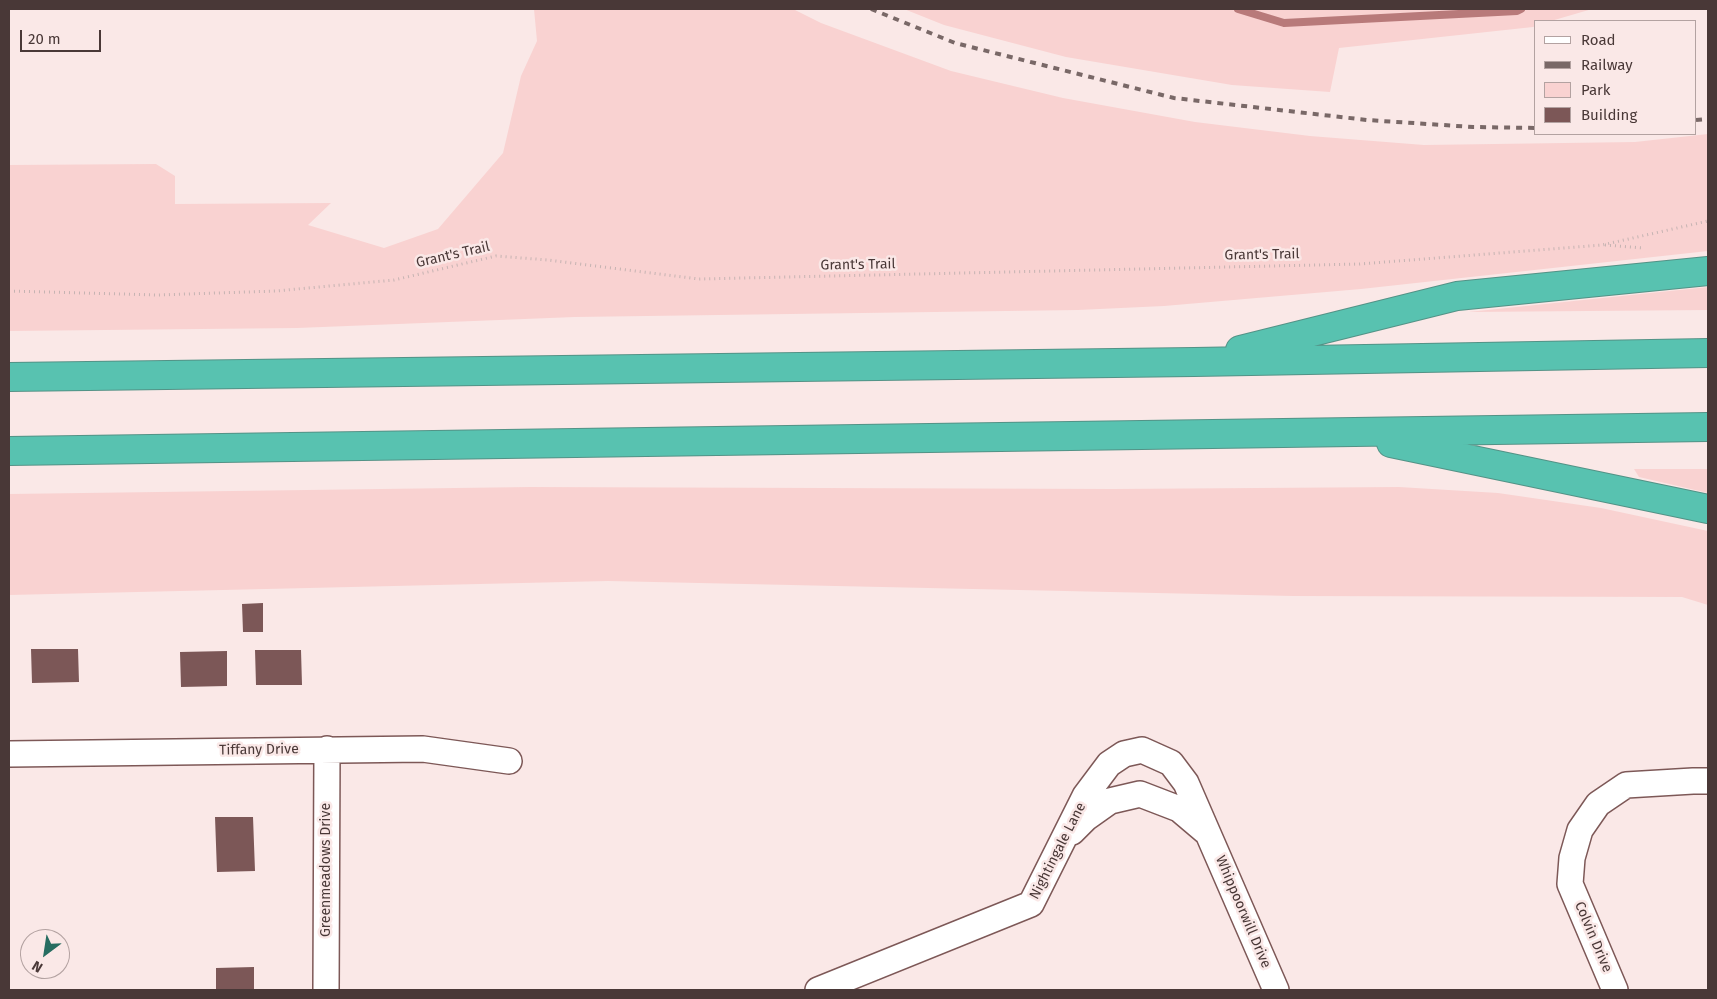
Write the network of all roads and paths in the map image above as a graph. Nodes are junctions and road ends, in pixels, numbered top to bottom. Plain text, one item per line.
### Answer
1 (1708, 221) edge
2 (1708, 271) edge
3 (9, 291) edge
4 (1708, 354) edge
5 (1194, 362) junction
6 (9, 377) edge
7 (1708, 427) edge
8 (1341, 432) junction
9 (9, 451) edge
10 (1708, 509) edge
11 (327, 749) junction
12 (9, 754) edge
13 (509, 761) dead end
14 (1171, 763) joint
15 (1708, 781) edge
16 (1209, 834) junction
17 (1062, 842) junction
18 (828, 988) edge
19 (326, 990) edge
20 (1276, 990) edge
21 (1615, 990) edge

1 - 3 path, Grant's Trail
2 - 5 highway
4 - 5 highway
5 - 6 highway
7 - 8 highway
8 - 9 highway
8 - 10 highway
11 - 12 street, Tiffany Drive
11 - 13 street, Tiffany Drive
11 - 19 street, Greenmeadows Drive
14 - 16 street, Whippoorwill Drive
14 - 17 street, Nightingale Lane
15 - 21 street, Colvin Drive
16 - 17 street, Whippoorwill Drive
16 - 20 street, Whippoorwill Drive
17 - 18 street, Nightingale Lane

